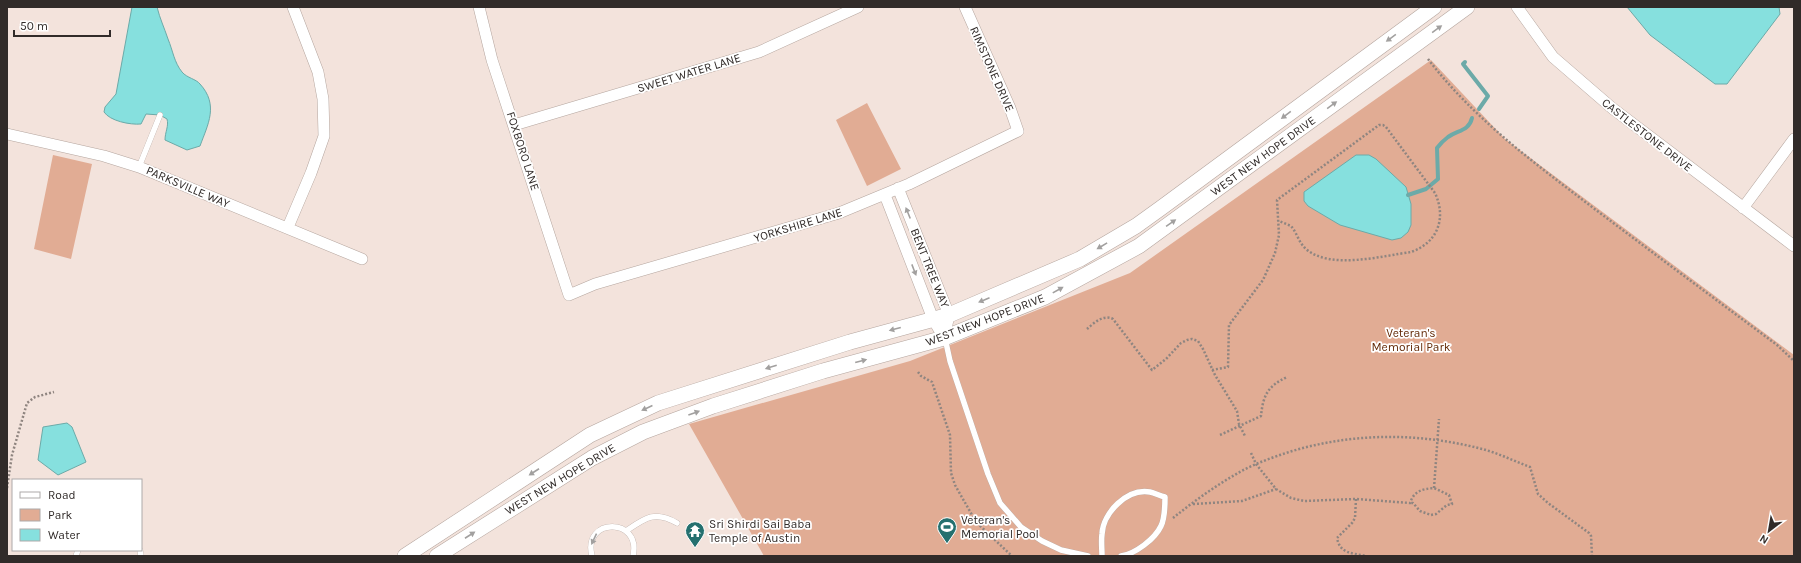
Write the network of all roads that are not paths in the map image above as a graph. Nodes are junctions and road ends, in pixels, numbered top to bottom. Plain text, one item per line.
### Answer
1 (293, 7) edge
2 (479, 7) edge
3 (858, 7) edge
4 (965, 7) edge
5 (1434, 7) edge
6 (1467, 7) edge
7 (1517, 7) edge
8 (160, 115) dead end
9 (514, 125) junction
10 (1018, 131) joint
11 (7, 134) edge
12 (1794, 139) edge
13 (139, 167) junction
14 (898, 188) junction
15 (885, 195) junction
16 (1743, 208) junction
17 (288, 227) junction
18 (1794, 246) edge
19 (362, 259) dead end
20 (569, 295) joint
21 (949, 315) junction
22 (933, 319) junction
23 (944, 338) junction
24 (677, 523) dead end
25 (626, 531) junction
26 (405, 556) edge
27 (437, 556) edge
28 (592, 556) edge
29 (633, 556) edge
30 (1088, 556) edge
31 (1102, 556) edge
32 (1121, 556) edge

1 - 17 street
2 - 9 street, FOXBORO LANE
3 - 9 street, SWEET WATER LANE
4 - 10 street, RIMSTONE DRIVE
5 -> 21 main road, WEST NEW HOPE DRIVE
23 -> 6 main road, WEST NEW HOPE DRIVE
7 - 16 street, CASTLESTONE DRIVE
8 - 13 lane
9 - 20 street, FOXBORO LANE
10 - 14 street, YORKSHIRE LANE
11 - 13 street, PARKSVILLE WAY
12 - 16 street
13 - 17 street, PARKSVILLE WAY
14 - 15 street, YORKSHIRE LANE
21 -> 14 street, BENT TREE WAY
15 - 20 street, YORKSHIRE LANE
15 -> 22 street, BENT TREE WAY
16 - 18 street, CASTLESTONE DRIVE
17 - 19 street, PARKSVILLE WAY
21 - 22 main road, WEST NEW HOPE DRIVE
21 - 23 street, BENT TREE WAY
22 - 23 street, BENT TREE WAY
22 -> 26 main road, WEST NEW HOPE DRIVE
27 -> 23 main road, WEST NEW HOPE DRIVE
23 - 30 lane
24 - 25 lane
25 -> 28 lane
25 - 29 lane
31 - 32 lane

